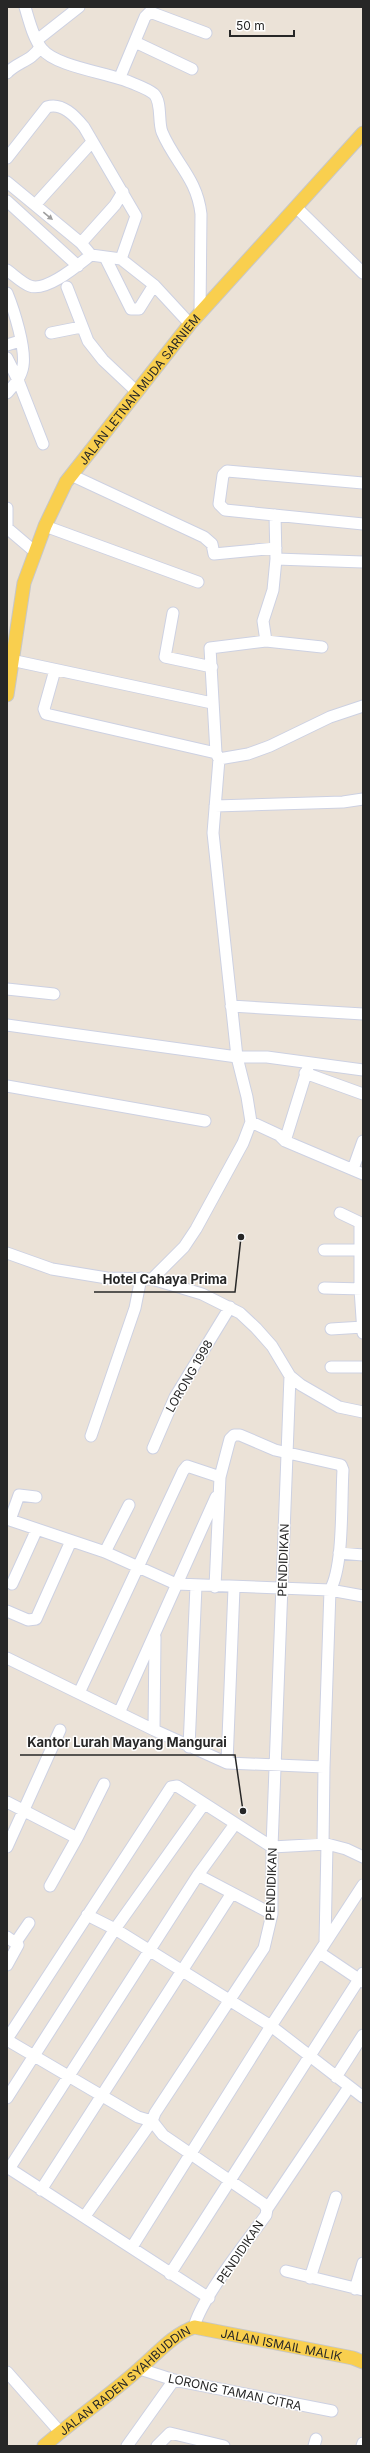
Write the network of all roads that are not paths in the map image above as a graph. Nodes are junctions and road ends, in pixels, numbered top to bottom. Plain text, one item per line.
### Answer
1 (25, 7) edge
2 (80, 7) edge
3 (206, 33) dead end
4 (135, 42) junction
5 (39, 43) junction
6 (192, 69) dead end
7 (7, 73) edge
8 (120, 77) junction
9 (363, 133) edge
10 (92, 142) junction
11 (7, 158) edge
12 (8, 183) edge
13 (122, 192) junction
14 (7, 201) edge
15 (35, 205) junction
16 (297, 208) junction
17 (81, 243) junction
18 (91, 255) junction
19 (104, 257) junction
20 (121, 259) junction
21 (78, 266) junction
22 (7, 270) edge
23 (363, 273) edge
24 (154, 285) junction
25 (67, 287) dead end
26 (7, 292) edge
27 (200, 314) junction
28 (190, 324) junction
29 (81, 327) junction
30 (51, 333) dead end
31 (20, 341) junction
32 (7, 345) edge
33 (7, 358) edge
34 (18, 380) junction
35 (137, 392) junction
36 (7, 393) edge
37 (43, 444) dead end
38 (71, 475) junction
39 (363, 483) edge
40 (7, 508) edge
41 (275, 515) junction
42 (363, 524) edge
43 (45, 526) junction
44 (7, 528) edge
45 (34, 551) junction
46 (276, 553) junction
47 (363, 562) edge
48 (198, 582) dead end
49 (173, 614) dead end
50 (266, 641) junction
51 (322, 647) dead end
52 (10, 654) edge
53 (212, 667) junction
54 (54, 670) junction
55 (7, 693) edge
56 (212, 703) junction
57 (363, 706) edge
58 (217, 756) junction
59 (363, 799) edge
60 (215, 806) junction
61 (7, 989) edge
62 (54, 994) dead end
63 (231, 1006) junction
64 (363, 1014) edge
65 (7, 1025) edge
66 (237, 1057) junction
67 (307, 1068) junction
68 (363, 1070) edge
69 (7, 1086) edge
70 (363, 1094) edge
71 (205, 1121) dead end
72 (251, 1122) junction
73 (284, 1137) junction
74 (363, 1141) edge
75 (359, 1168) edge
76 (340, 1213) dead end
77 (362, 1224) edge
78 (324, 1250) dead end
79 (361, 1250) edge
80 (7, 1253) edge
81 (147, 1279) junction
82 (324, 1288) dead end
83 (361, 1289) edge
84 (230, 1307) junction
85 (363, 1327) edge
86 (331, 1329) dead end
87 (363, 1333) edge
88 (331, 1367) dead end
89 (363, 1367) edge
90 (290, 1376) junction
91 (363, 1412) edge
92 (91, 1436) dead end
93 (153, 1448) dead end
94 (286, 1453) junction
95 (220, 1477) junction
96 (219, 1491) junction
97 (36, 1497) dead end
98 (129, 1505) dead end
99 (8, 1520) edge
100 (37, 1529) junction
101 (71, 1541) junction
102 (105, 1552) junction
103 (339, 1553) junction
104 (363, 1555) edge
105 (138, 1567) junction
106 (12, 1584) dead end
107 (176, 1584) junction
108 (196, 1586) junction
109 (215, 1587) junction
110 (282, 1587) junction
111 (234, 1588) junction
112 (330, 1590) junction
113 (363, 1596) edge
114 (7, 1611) edge
115 (155, 1633) junction
116 (7, 1658) edge
117 (79, 1693) junction
118 (119, 1713) junction
119 (60, 1730) dead end
120 (154, 1730) junction
121 (189, 1747) junction
122 (227, 1763) junction
123 (275, 1766) junction
124 (324, 1767) junction
125 (104, 1784) dead end
126 (7, 1802) edge
127 (204, 1804) junction
128 (24, 1811) junction
129 (235, 1824) junction
130 (77, 1838) junction
131 (325, 1844) junction
132 (7, 1847) edge
133 (272, 1847) junction
134 (363, 1857) edge
135 (198, 1875) junction
136 (363, 1885) edge
137 (50, 1886) dead end
138 (232, 1893) junction
139 (272, 1914) junction
140 (87, 1915) junction
141 (29, 1923) dead end
142 (115, 1929) junction
143 (11, 1940) edge
144 (322, 1948) junction
145 (149, 1951) junction
146 (7, 1965) edge
147 (182, 1972) junction
148 (362, 1978) edge
149 (229, 1998) junction
150 (271, 2026) junction
151 (363, 2035) edge
152 (7, 2039) edge
153 (34, 2054) junction
154 (311, 2058) junction
155 (68, 2075) junction
156 (336, 2078) junction
157 (349, 2087) junction
158 (100, 2097) junction
159 (363, 2097) edge
160 (7, 2098) edge
161 (152, 2121) junction
162 (193, 2154) junction
163 (8, 2168) edge
164 (230, 2179) junction
165 (41, 2190) junction
166 (336, 2197) dead end
167 (267, 2209) junction
168 (85, 2216) junction
169 (132, 2247) junction
170 (363, 2263) edge
171 (286, 2271) dead end
172 (170, 2274) junction
173 (310, 2278) junction
174 (359, 2289) edge
175 (209, 2298) junction
176 (194, 2327) junction
177 (209, 2328) joint
178 (360, 2359) edge
179 (140, 2369) junction
180 (7, 2372) edge
181 (174, 2380) junction
182 (332, 2411) dead end
183 (60, 2432) junction
184 (363, 2442) edge
185 (44, 2446) edge
186 (127, 2446) edge
187 (157, 2446) edge
188 (224, 2446) edge
189 (362, 2446) edge

1 - 5 street
2 - 5 street
3 - 4 street
4 - 6 street
4 - 8 street
5 - 7 street
5 - 8 street
8 - 27 street
9 - 16 main road, JALAN LETNAN MUDA SARNIEM
10 - 11 street
10 - 13 street
10 - 15 street
12 - 15 street
13 - 17 street
13 - 20 street
14 - 21 street
15 -> 17 street
16 - 23 street
16 - 27 main road, JALAN LETNAN MUDA SARNIEM
17 - 18 street
18 - 19 street
18 - 21 street
19 - 20 street
19 - 24 street
20 - 24 street
21 - 22 street
24 - 28 street
25 - 29 street
26 - 31 street
27 - 28 main road, JALAN LETNAN MUDA SARNIEM
28 - 35 main road, JALAN LETNAN MUDA SARNIEM
29 - 30 street
29 - 35 street
31 - 32 street
31 - 34 street
33 - 34 street
34 - 36 street
34 - 37 street
35 - 38 main road, JALAN LETNAN MUDA SARNIEM
38 - 43 main road, JALAN LETNAN MUDA SARNIEM
38 - 46 street
39 - 41 street
40 - 44 street
41 - 42 street
41 - 46 street
43 - 45 main road, JALAN LETNAN MUDA SARNIEM
43 - 48 street
44 - 45 street
45 - 52 main road, JALAN LETNAN MUDA SARNIEM
46 - 47 street
46 - 50 street
49 - 53 street
50 - 51 street
50 - 53 street
52 - 54 street
52 - 55 main road, JALAN LETNAN MUDA SARNIEM
53 - 56 street
54 - 56 street
54 - 58 street
56 - 58 street
57 - 58 street
58 - 60 street
59 - 60 street
60 - 63 street
61 - 62 street
63 - 64 street
63 - 66 street
65 - 66 street
66 - 67 street
66 - 72 street
67 - 68 street
67 - 70 street
67 - 73 street
69 - 71 street
72 - 73 street
72 - 81 street
73 - 75 street
74 - 75 street
76 - 77 street
77 - 79 street
78 - 79 street
79 - 83 street
80 - 81 street
81 - 84 street
81 - 92 street
82 - 83 street
83 - 85 street
84 - 90 street
84 - 93 street, LORONG 1998
85 - 86 street
85 - 87 street
88 - 89 street
90 - 91 street
90 - 94 street, PENDIDIKAN
94 - 95 street
94 - 103 street
94 - 110 street, PENDIDIKAN
95 - 96 street
95 - 105 street
96 - 107 street
96 - 109 street
97 - 99 street
98 - 102 street
99 - 100 street
100 - 101 street
100 - 106 street
101 - 102 street
101 - 114 street
102 - 105 street
103 - 104 street
103 - 112 street
105 - 107 street
105 - 117 street
107 - 108 street
107 - 115 street
108 - 109 street
108 - 121 street
109 - 111 street
110 - 111 street
110 - 112 street
110 - 123 street, PENDIDIKAN
111 - 122 street
112 - 113 street
112 - 124 street
115 - 118 street
115 - 120 street
116 - 117 street
117 - 118 street
118 - 120 street
119 - 128 street
120 - 121 street
121 - 122 street
122 - 123 street
123 - 124 street
123 - 133 street, PENDIDIKAN
124 - 131 street
125 - 130 street
126 - 128 street
127 - 129 street
127 - 140 street
127 - 142 street
128 - 130 street
128 - 132 street
129 - 133 street
129 - 135 street
130 - 137 street
131 - 133 street
131 - 134 street
131 - 144 street
133 - 139 street, PENDIDIKAN
135 - 138 street
135 - 145 street
136 - 144 street
138 - 139 street
138 - 147 street
139 - 149 street, PENDIDIKAN
140 - 142 street
140 - 152 street
141 - 143 street
142 - 145 street
142 - 153 street
143 - 146 street
144 - 148 street
144 - 150 street
145 - 147 street
145 - 155 street
147 - 149 street
147 - 158 street
148 - 154 street
149 - 150 street
149 - 161 street, PENDIDIKAN
150 - 154 street
150 - 162 street
151 - 156 street
152 - 153 street
153 - 155 street
153 - 160 street
154 - 156 street
154 - 164 street
155 - 158 street
155 - 163 street
156 - 157 street
157 - 159 street
157 - 167 street
158 - 161 street
158 - 165 street
161 - 162 street, PENDIDIKAN
161 - 168 street
162 - 164 street, PENDIDIKAN
162 - 169 street
163 - 165 street
164 - 167 street, PENDIDIKAN
164 - 172 street
165 - 168 street
166 - 173 street
167 - 175 street, PENDIDIKAN
168 - 169 street
169 - 172 street
170 - 174 street
171 - 173 street
172 - 175 street
173 - 174 street
175 - 176 street, PENDIDIKAN
176 - 177 main road, JALAN RADEN SYAHBUDDIN
176 - 179 main road, JALAN RADEN SYAHBUDDIN
177 - 178 main road, JALAN ISMAIL MALIK
179 - 181 street, LORONG TAMAN CITRA
179 - 183 main road, JALAN RADEN SYAHBUDDIN
180 - 183 street
181 - 182 street, LORONG TAMAN CITRA
181 - 186 street
183 - 185 main road, JALAN RADEN SYAHBUDDIN
184 - 189 street
187 - 188 street

